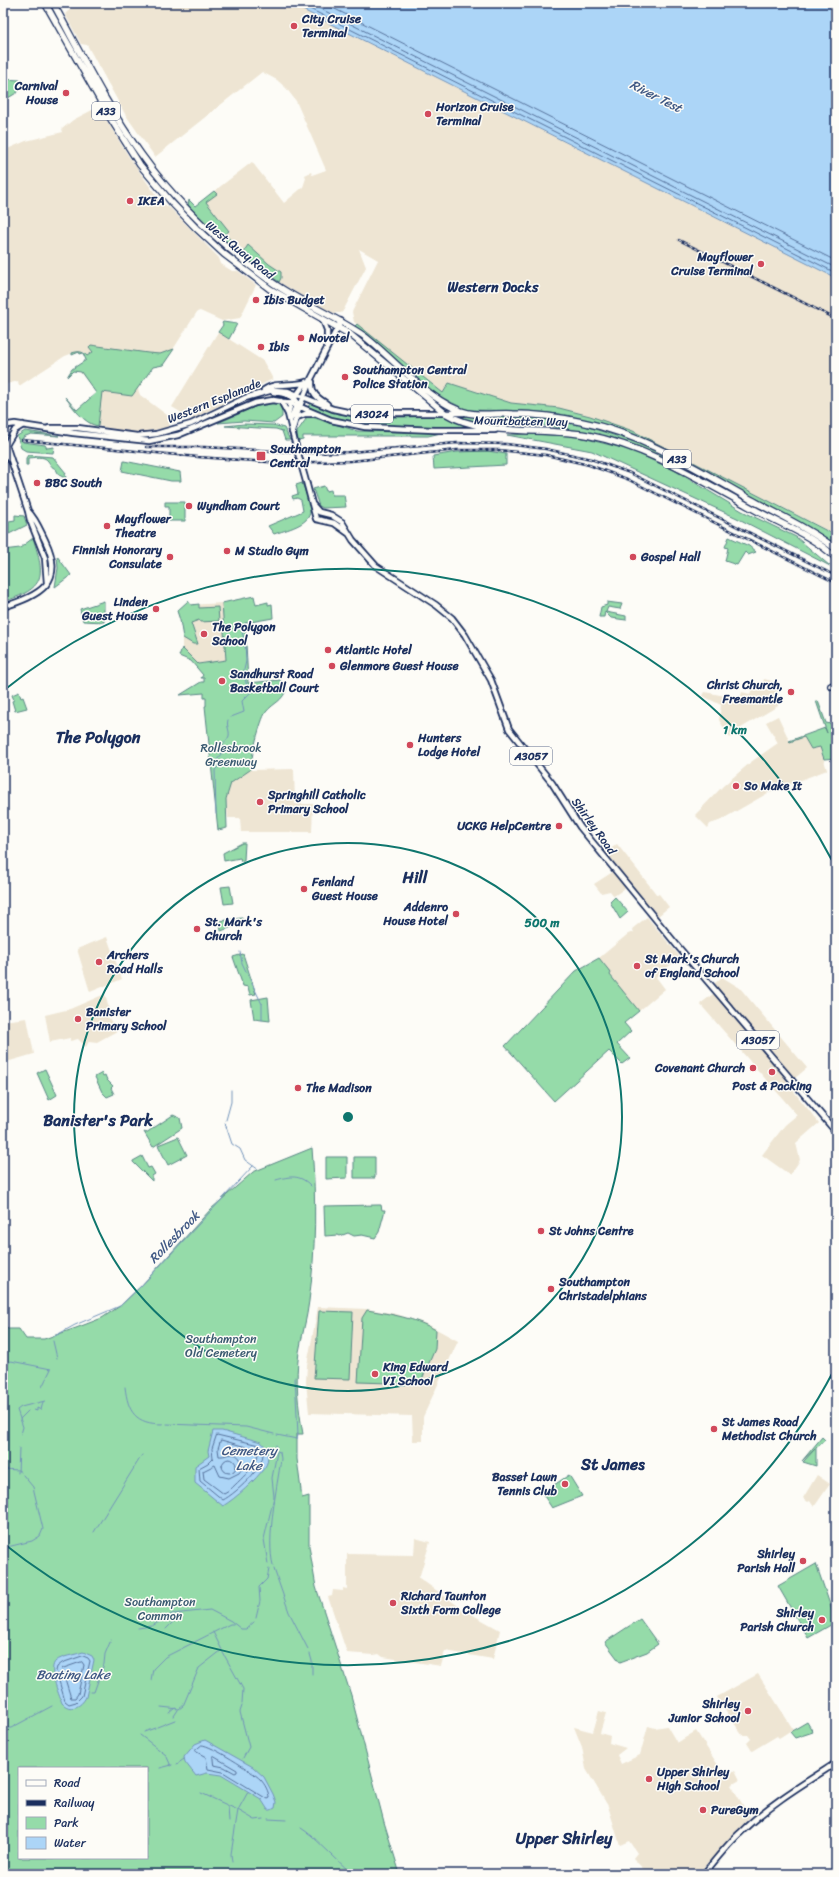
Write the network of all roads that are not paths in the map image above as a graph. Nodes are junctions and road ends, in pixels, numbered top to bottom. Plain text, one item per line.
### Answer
1 (45, 3) edge
2 (53, 3) edge
3 (323, 320) junction
4 (341, 321) junction
5 (338, 327) junction
6 (327, 348) junction
7 (310, 378) junction
8 (263, 391) junction
9 (297, 393) junction
10 (304, 396) junction
11 (281, 400) junction
12 (296, 403) junction
13 (333, 409) junction
14 (445, 413) junction
15 (468, 413) junction
16 (288, 414) junction
17 (317, 414) junction
18 (295, 418) junction
19 (290, 421) junction
20 (25, 425) junction
21 (3, 428) edge
22 (43, 428) junction
23 (499, 430) junction
24 (292, 432) junction
25 (4, 448) edge
26 (28, 511) junction
27 (319, 513) junction
28 (348, 533) junction
29 (836, 549) edge
30 (836, 558) edge
31 (47, 583) junction
32 (3, 607) edge
33 (836, 1132) edge
34 (836, 1763) edge
35 (704, 1874) edge

1 - 3 highway, West Quay Road / A33
2 - 4 highway, West Quay Road / A33
3 - 5 highway, West Quay Road / A33
3 - 6 main road
4 - 5 main road
4 - 15 highway, West Quay Road / A33
5 - 6 main road
5 - 14 highway, West Quay Road / A33
6 - 7 main road
7 - 8 main road
7 - 9 main road
7 - 10 main road
7 - 13 main road
8 - 9 main road, Western Esplanade / A3024
8 - 12 main road
8 - 22 main road, Western Esplanade / A3024
9 - 10 main road, A3024
9 - 12 main road
10 - 12 main road
10 - 13 main road, Mountbatten Way / A3024
11 - 12 main road, Mountbatten Way / A3024
11 - 16 main road
11 - 22 main road, Western Esplanade / A3024
12 - 16 main road
12 - 17 main road, Mountbatten Way / A3024
12 - 18 main road
12 - 19 main road
13 - 14 main road, Mountbatten Way / A3024
14 - 15 main road, Mountbatten Way / A3024
14 - 23 highway, West Quay Road / A33
15 - 29 highway, Mountbatten Way / A33
16 - 19 main road
17 - 18 main road
17 - 23 main road, Mountbatten Way / A3024
18 - 24 main road
19 - 24 main road
20 - 21 main road, Western Esplanade / A3024
20 - 22 main road, Western Esplanade / A3024
20 - 25 main road
23 - 30 highway, Mountbatten Way / A33
24 - 27 main road, bridge
25 - 26 main road
26 - 31 main road
26 - 31 main road
27 - 28 main road, Shirley Road / A3057
27 - 28 main road, Shirley Road / A3057
28 - 33 main road, Shirley Road / A3057
31 - 32 main road
34 - 35 main road

